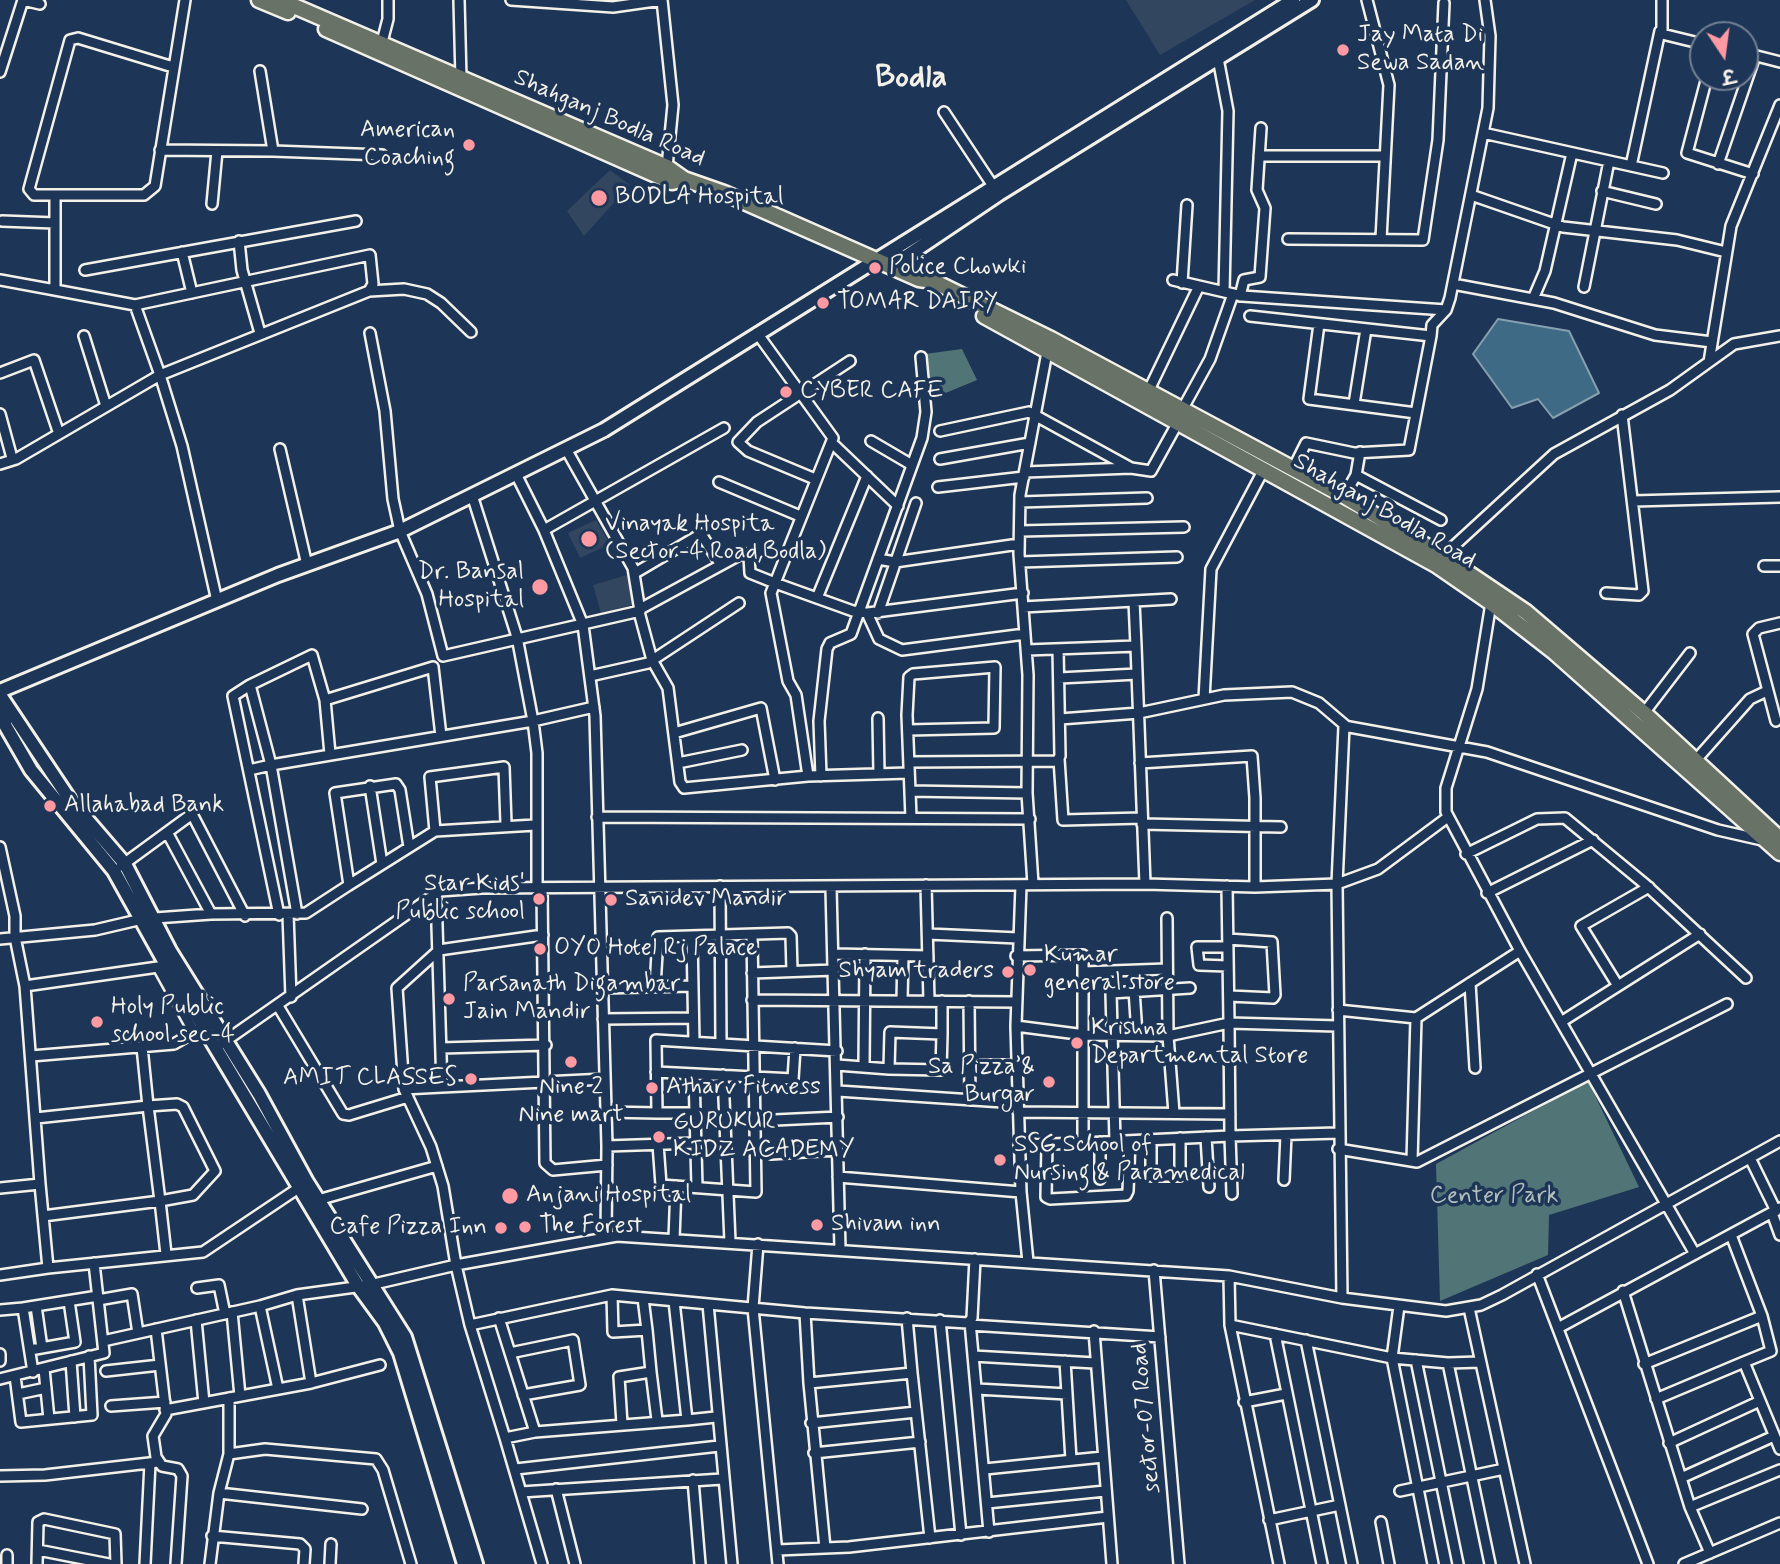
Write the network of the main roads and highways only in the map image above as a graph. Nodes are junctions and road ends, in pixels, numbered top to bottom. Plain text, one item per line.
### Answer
1 (259, 0) edge
2 (280, 0) edge
3 (1293, 0) edge
4 (1312, 0) edge
5 (1217, 54) junction
6 (684, 179) junction
7 (886, 263) junction
8 (1049, 344) junction
9 (1216, 436) junction
10 (2, 697) edge
11 (1777, 847) edge
12 (148, 919) junction
13 (221, 1044) junction
14 (364, 1285) junction
15 (464, 1564) edge
16 (476, 1564) edge

1 - 6 main road
2 - 6 main road, Shahganj Bodla Road
3 - 5 main road
4 - 5 main road
5 - 7 main road
5 - 7 main road
6 - 7 main road, Shahganj Bodla Road
7 - 8 main road, Shahganj Bodla Road
7 - 10 main road
8 - 9 main road, Shahganj Bodla Road
8 - 9 main road, Shahganj Bodla Road
9 - 11 main road, Shahganj Bodla Road
9 - 11 main road, Shahganj Bodla Road
10 - 12 main road
12 - 13 main road
12 - 13 main road
13 - 14 main road
13 - 14 main road
14 - 15 main road
14 - 16 main road

